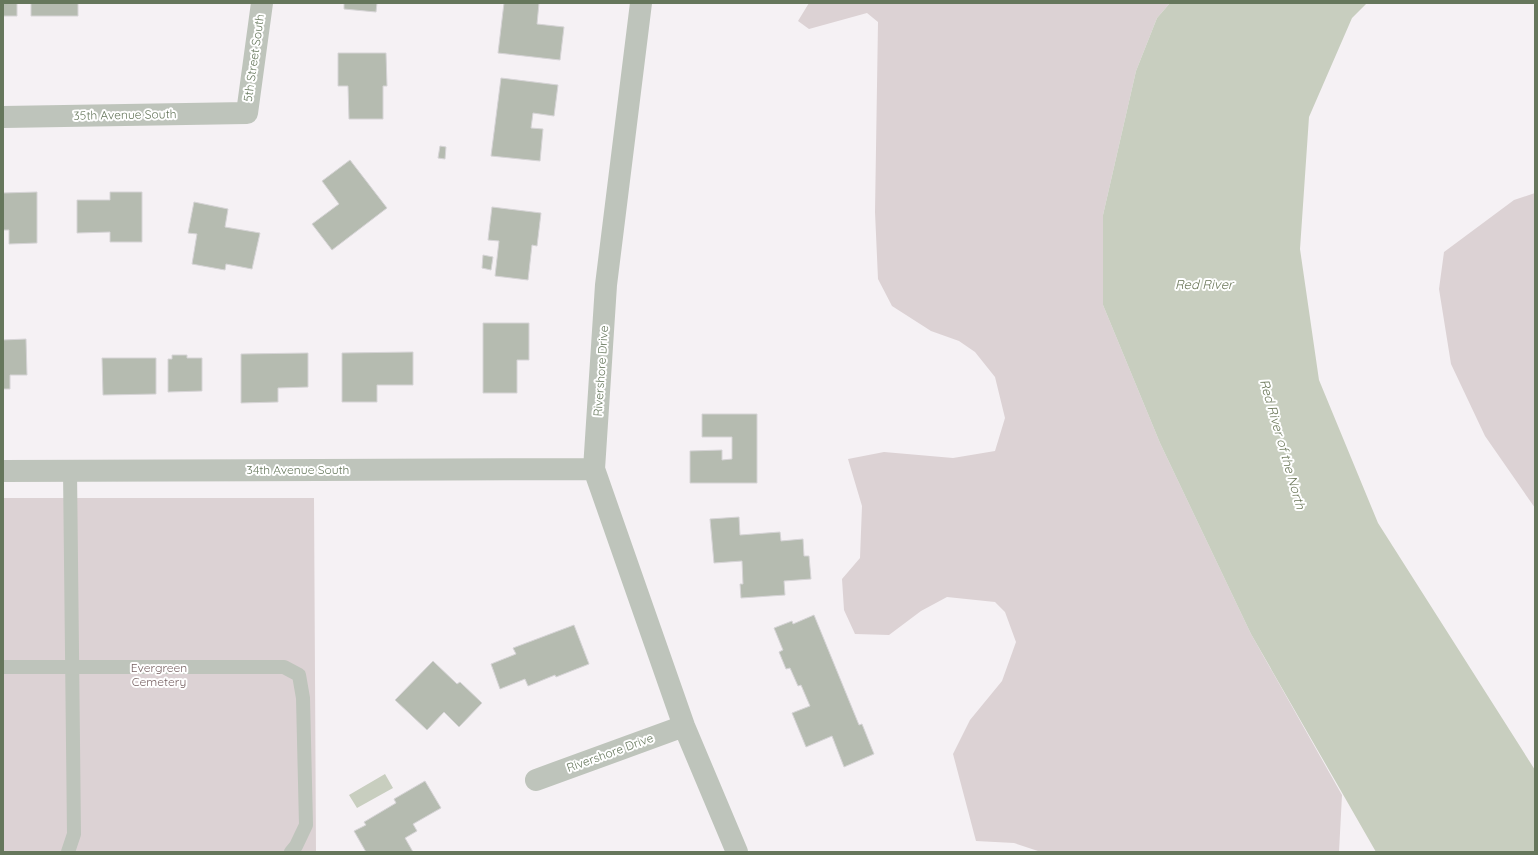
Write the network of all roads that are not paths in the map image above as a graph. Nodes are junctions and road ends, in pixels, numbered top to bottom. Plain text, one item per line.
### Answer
1 (262, 3) edge
2 (641, 3) edge
3 (247, 113) joint
4 (3, 117) edge
5 (594, 469) junction
6 (70, 470) junction
7 (3, 471) edge
8 (3, 667) edge
9 (72, 667) junction
10 (684, 726) junction
11 (536, 780) dead end
12 (68, 852) edge
13 (291, 852) edge
14 (737, 852) edge

1 - 3 street, 5th Street South
2 - 5 street, Rivershore Drive
3 - 4 street, 35th Avenue South
5 - 6 street, 34th Avenue South
5 - 10 street, Rivershore Drive
6 - 7 street, 34th Avenue South
6 - 9 lane
8 - 9 lane
9 - 12 lane
9 - 13 lane
10 - 11 street, Rivershore Drive
10 - 14 street, Rivershore Drive

